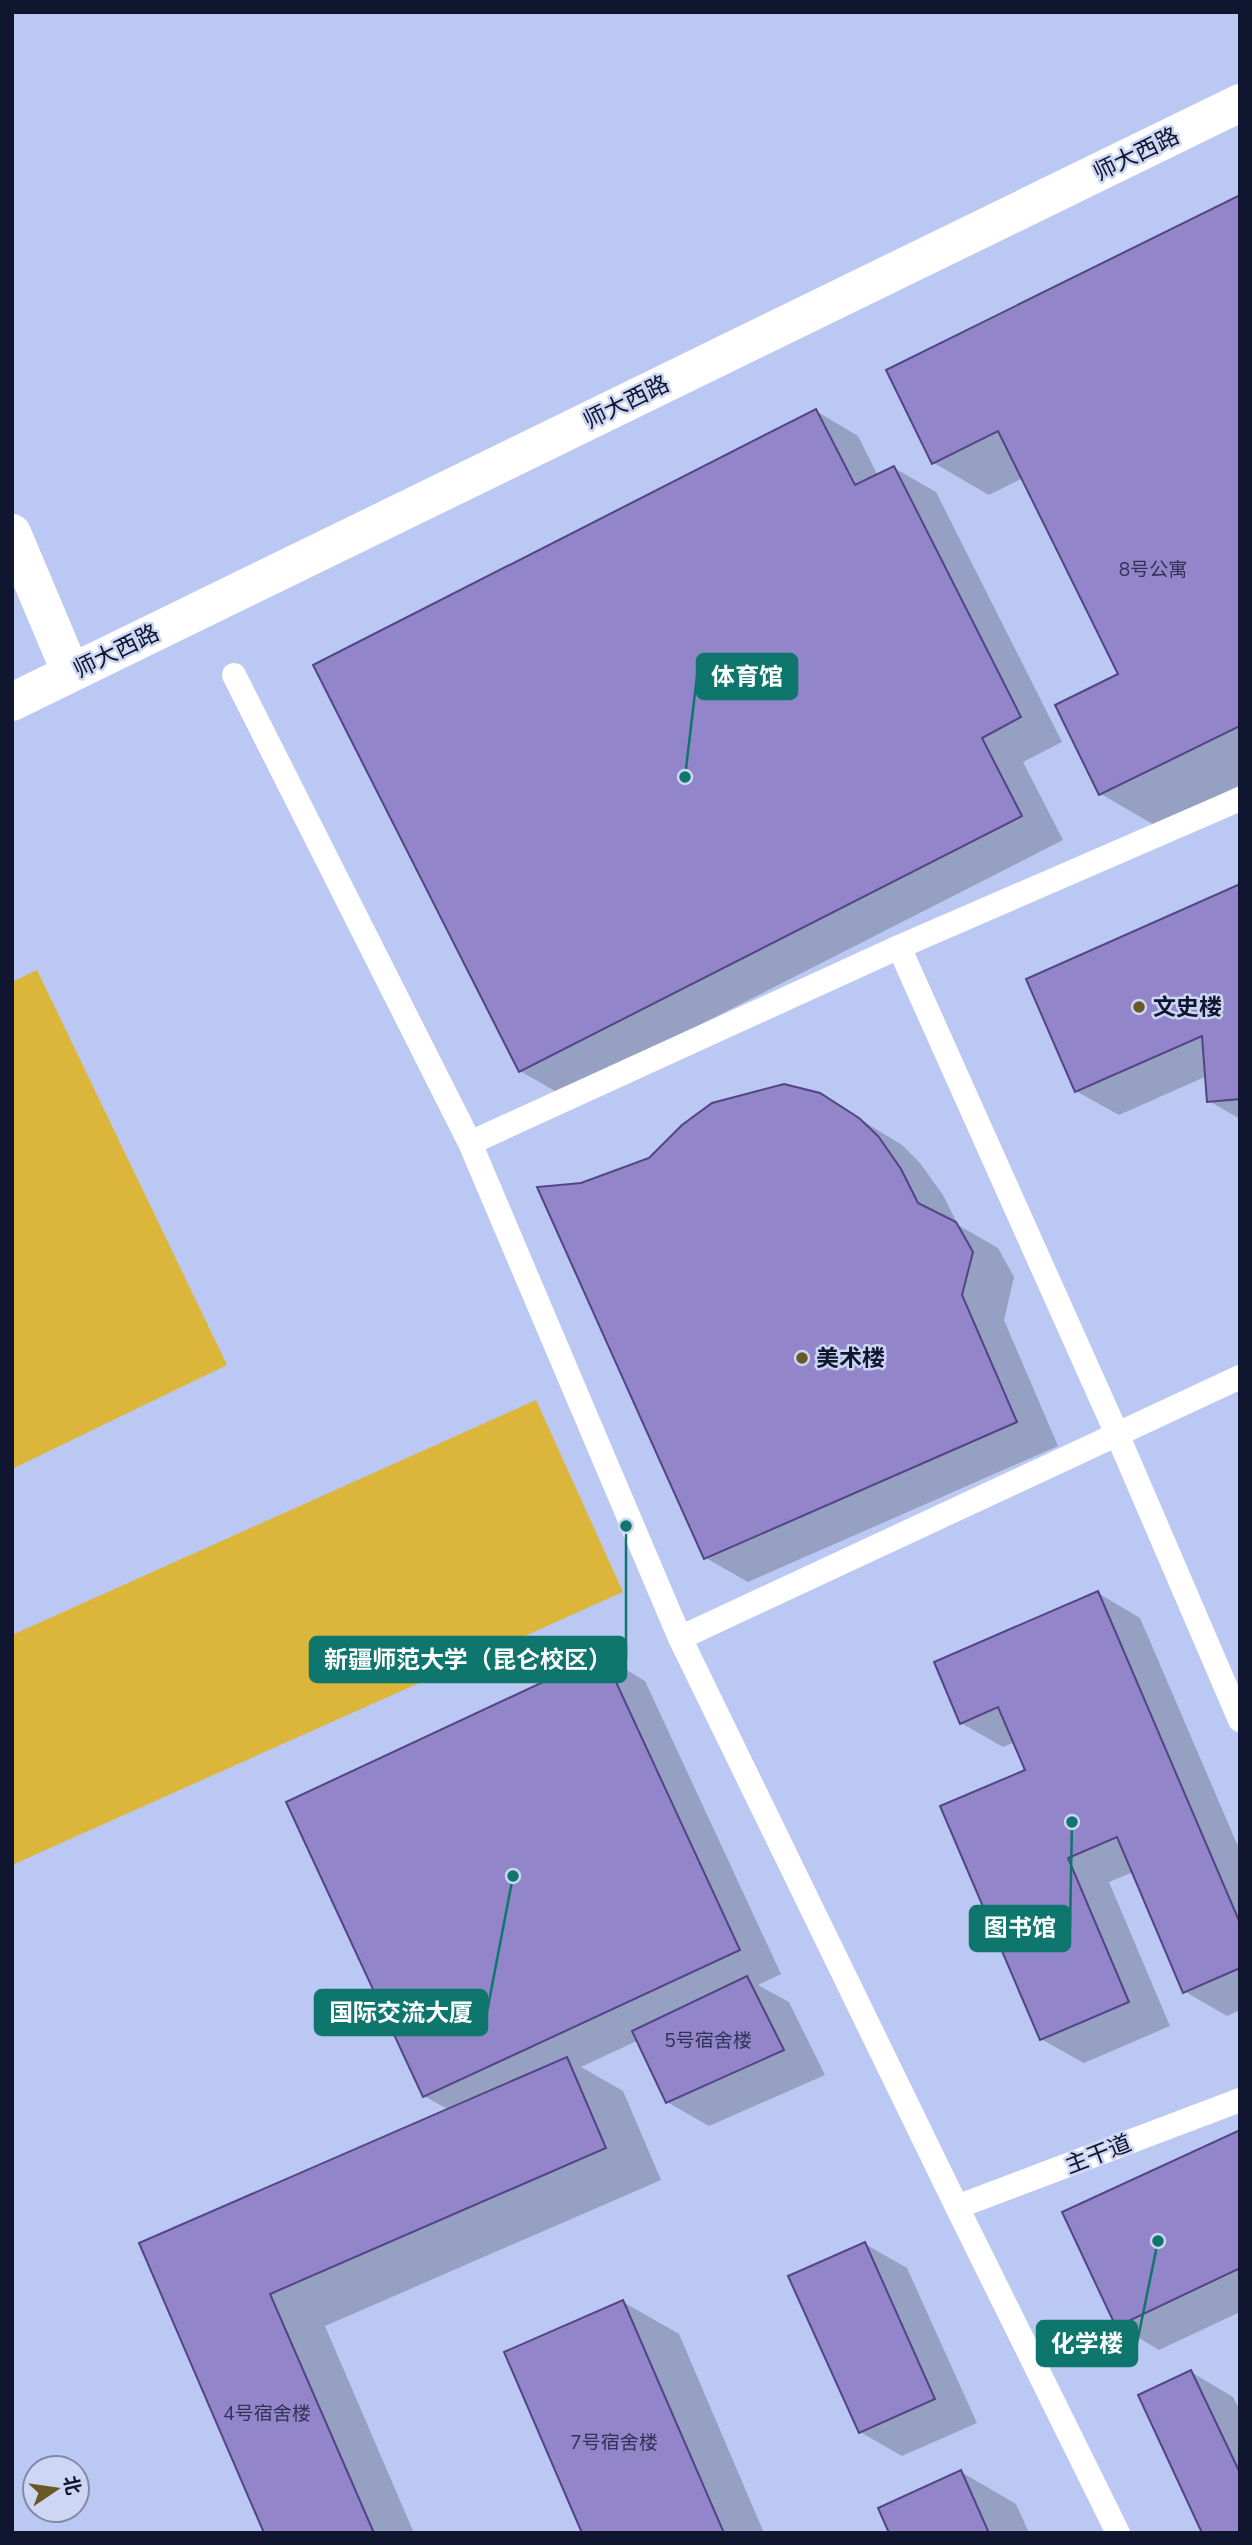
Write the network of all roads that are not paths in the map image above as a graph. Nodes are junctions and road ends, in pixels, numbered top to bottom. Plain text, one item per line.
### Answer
1 (1240, 103) edge
2 (12, 533) edge
3 (71, 673) junction
4 (234, 675) dead end
5 (12, 702) edge
6 (1240, 799) edge
7 (899, 947) junction
8 (470, 1143) junction
9 (1240, 1377) edge
10 (1117, 1434) junction
11 (680, 1638) junction
12 (1240, 1720) edge
13 (1240, 2100) edge
14 (957, 2207) junction
15 (1118, 2533) edge

1 - 3 street, 师大西路
2 - 3 street
3 - 5 street, 师大西路
4 - 8 lane
6 - 7 lane
7 - 8 lane
7 - 10 lane
8 - 11 lane
9 - 10 lane
10 - 11 lane
10 - 12 lane
11 - 14 lane
13 - 14 lane, 主干道
14 - 15 lane

